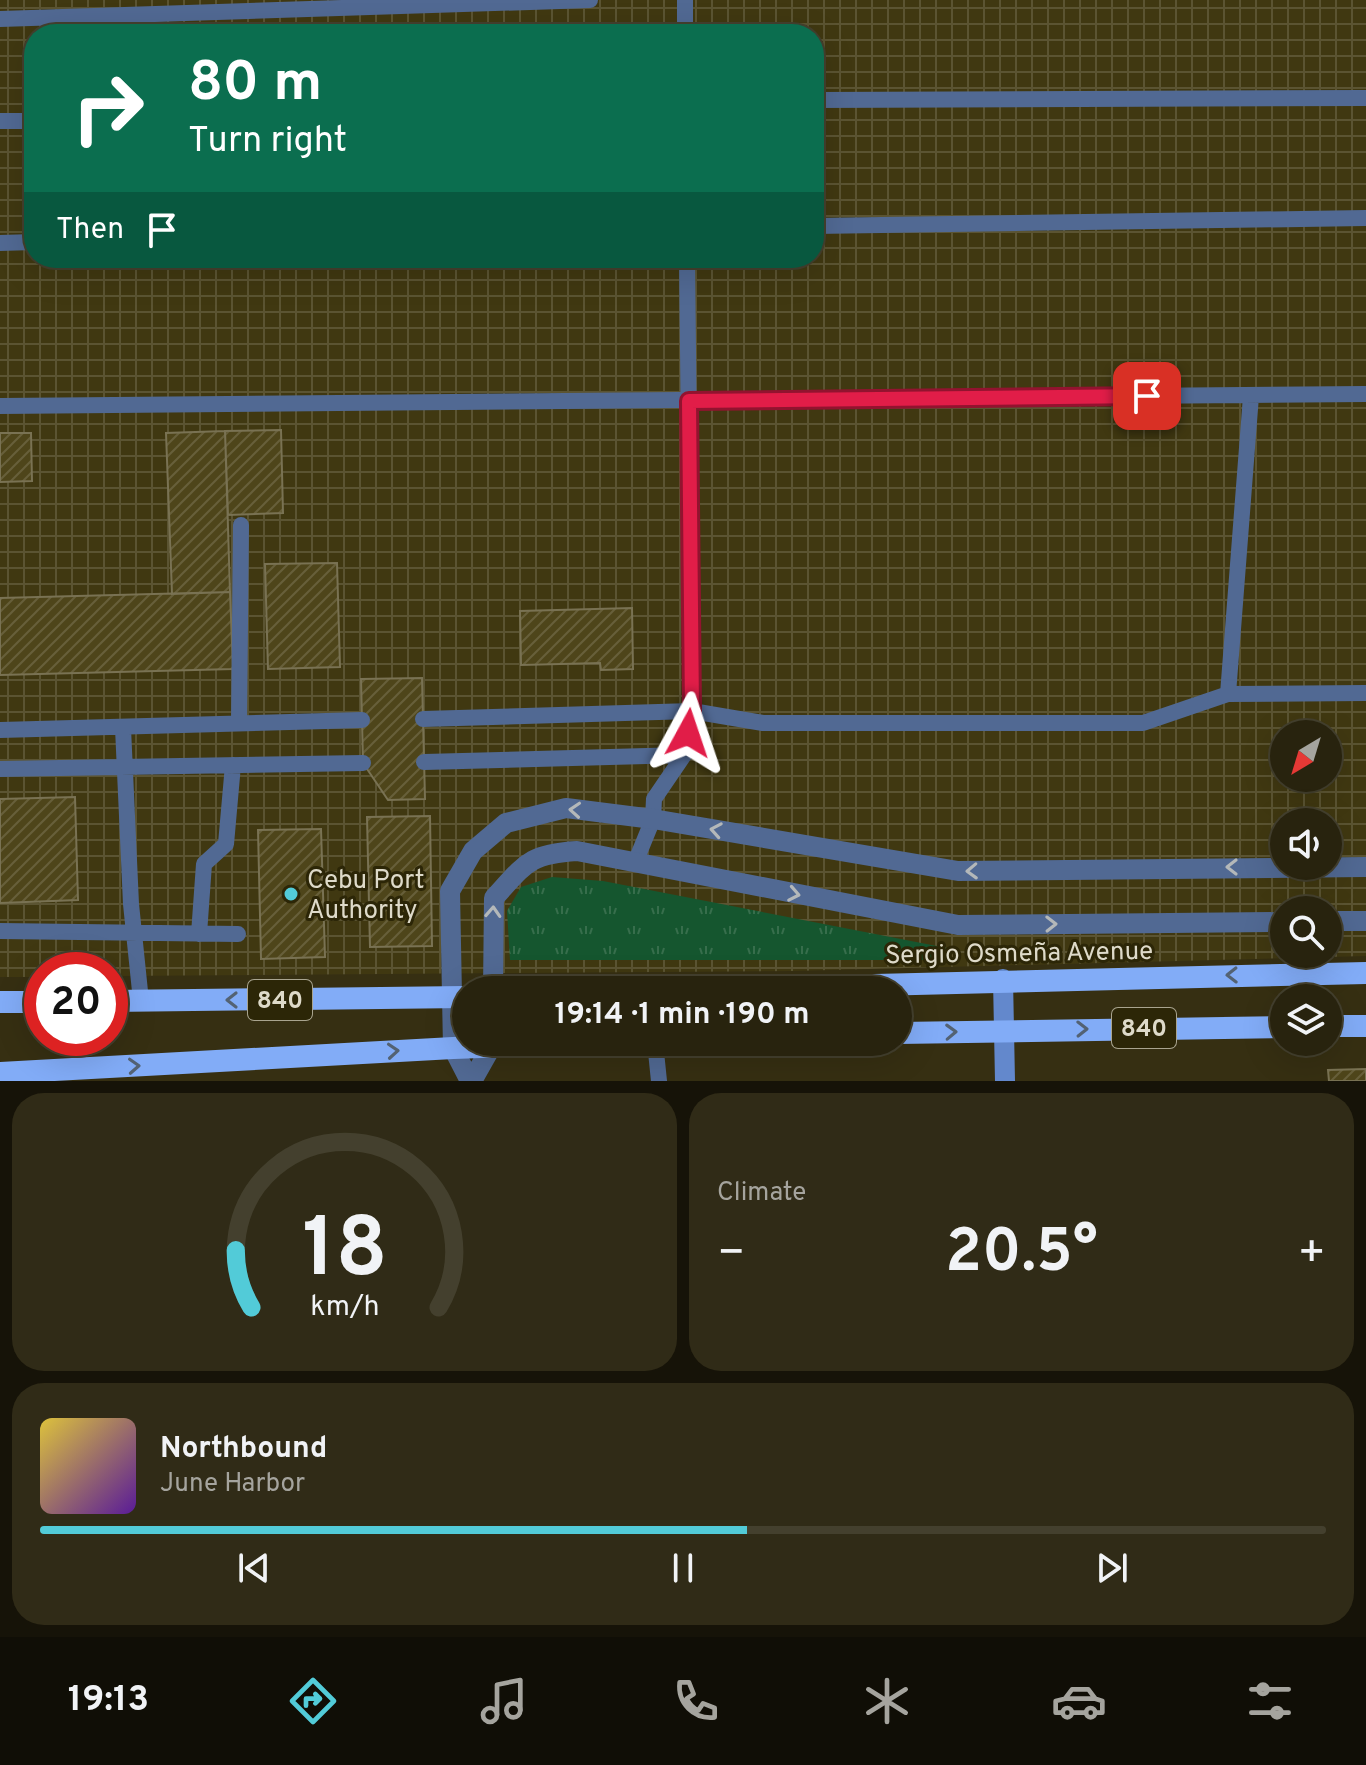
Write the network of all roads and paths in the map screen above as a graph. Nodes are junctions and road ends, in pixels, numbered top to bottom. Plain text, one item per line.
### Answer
1 (590, 0) edge
2 (685, 0) edge
3 (0, 19) edge
4 (685, 24) edge
5 (1366, 98) edge
6 (824, 100) edge
7 (0, 121) edge
8 (24, 121) edge
9 (1366, 218) edge
10 (824, 226) edge
11 (24, 242) edge
12 (0, 243) edge
13 (687, 268) edge
14 (1366, 394) edge
15 (1251, 396) junction
16 (689, 401) junction
17 (0, 406) edge
18 (241, 525) dead end
19 (1366, 693) edge
20 (1228, 694) junction
21 (692, 711) junction
22 (423, 719) dead end
23 (362, 720) dead end
24 (239, 723) junction
25 (123, 728) junction
26 (0, 730) edge
27 (684, 755) junction
28 (424, 762) dead end
29 (363, 763) dead end
30 (233, 765) junction
31 (124, 767) junction
32 (0, 769) edge
33 (653, 819) junction
34 (635, 863) junction
35 (1366, 867) edge
36 (1342, 921) edge
37 (1366, 921) edge
38 (1270, 922) edge
39 (0, 931) edge
40 (133, 932) junction
41 (199, 934) junction
42 (238, 934) dead end
43 (1366, 973) edge
44 (456, 976) edge
45 (493, 976) edge
46 (1003, 979) junction
47 (912, 982) edge
48 (452, 998) edge
49 (128, 1001) edge
50 (141, 1001) junction
51 (0, 1002) edge
52 (24, 1002) edge
53 (1342, 1026) edge
54 (1366, 1026) edge
55 (1270, 1027) edge
56 (1004, 1030) junction
57 (912, 1033) edge
58 (452, 1048) edge
59 (457, 1056) edge
60 (487, 1056) edge
61 (656, 1056) edge
62 (0, 1073) edge
63 (471, 1081) edge
64 (659, 1081) edge
65 (1005, 1081) edge

1 - 3 lane
2 - 4 lane
5 - 6 lane
7 - 8 lane
9 - 10 lane
11 - 12 lane
13 - 16 lane
14 - 15 lane
15 - 16 lane
15 - 20 lane
16 - 17 lane
16 - 21 lane
18 - 24 lane
19 - 20 lane
20 - 21 lane
21 - 22 lane
21 - 27 lane
23 - 24 lane
24 - 25 lane
25 - 26 lane
25 - 31 lane
27 - 28 lane
27 - 33 lane
29 - 30 lane
30 - 31 lane
30 - 41 lane
31 - 32 lane
31 - 40 lane
33 - 34 lane
35 -> 33 street
33 -> 44 street
34 -> 38 street
45 -> 34 street
36 - 37 street
39 - 40 lane
40 - 41 lane
40 - 50 lane
41 - 42 lane
43 -> 46 highway, Sergio Osmeña Avenue / 840
46 - 47 highway, Sergio Osmeña Avenue / 840
46 - 56 main road
48 -> 50 highway, 840
49 - 50 highway, 840
51 - 52 highway
53 - 54 highway
56 -> 55 highway, 840
57 -> 56 highway, 840
56 - 65 main road
62 -> 58 highway, 840
59 - 63 street
60 - 63 street
61 - 64 lane

